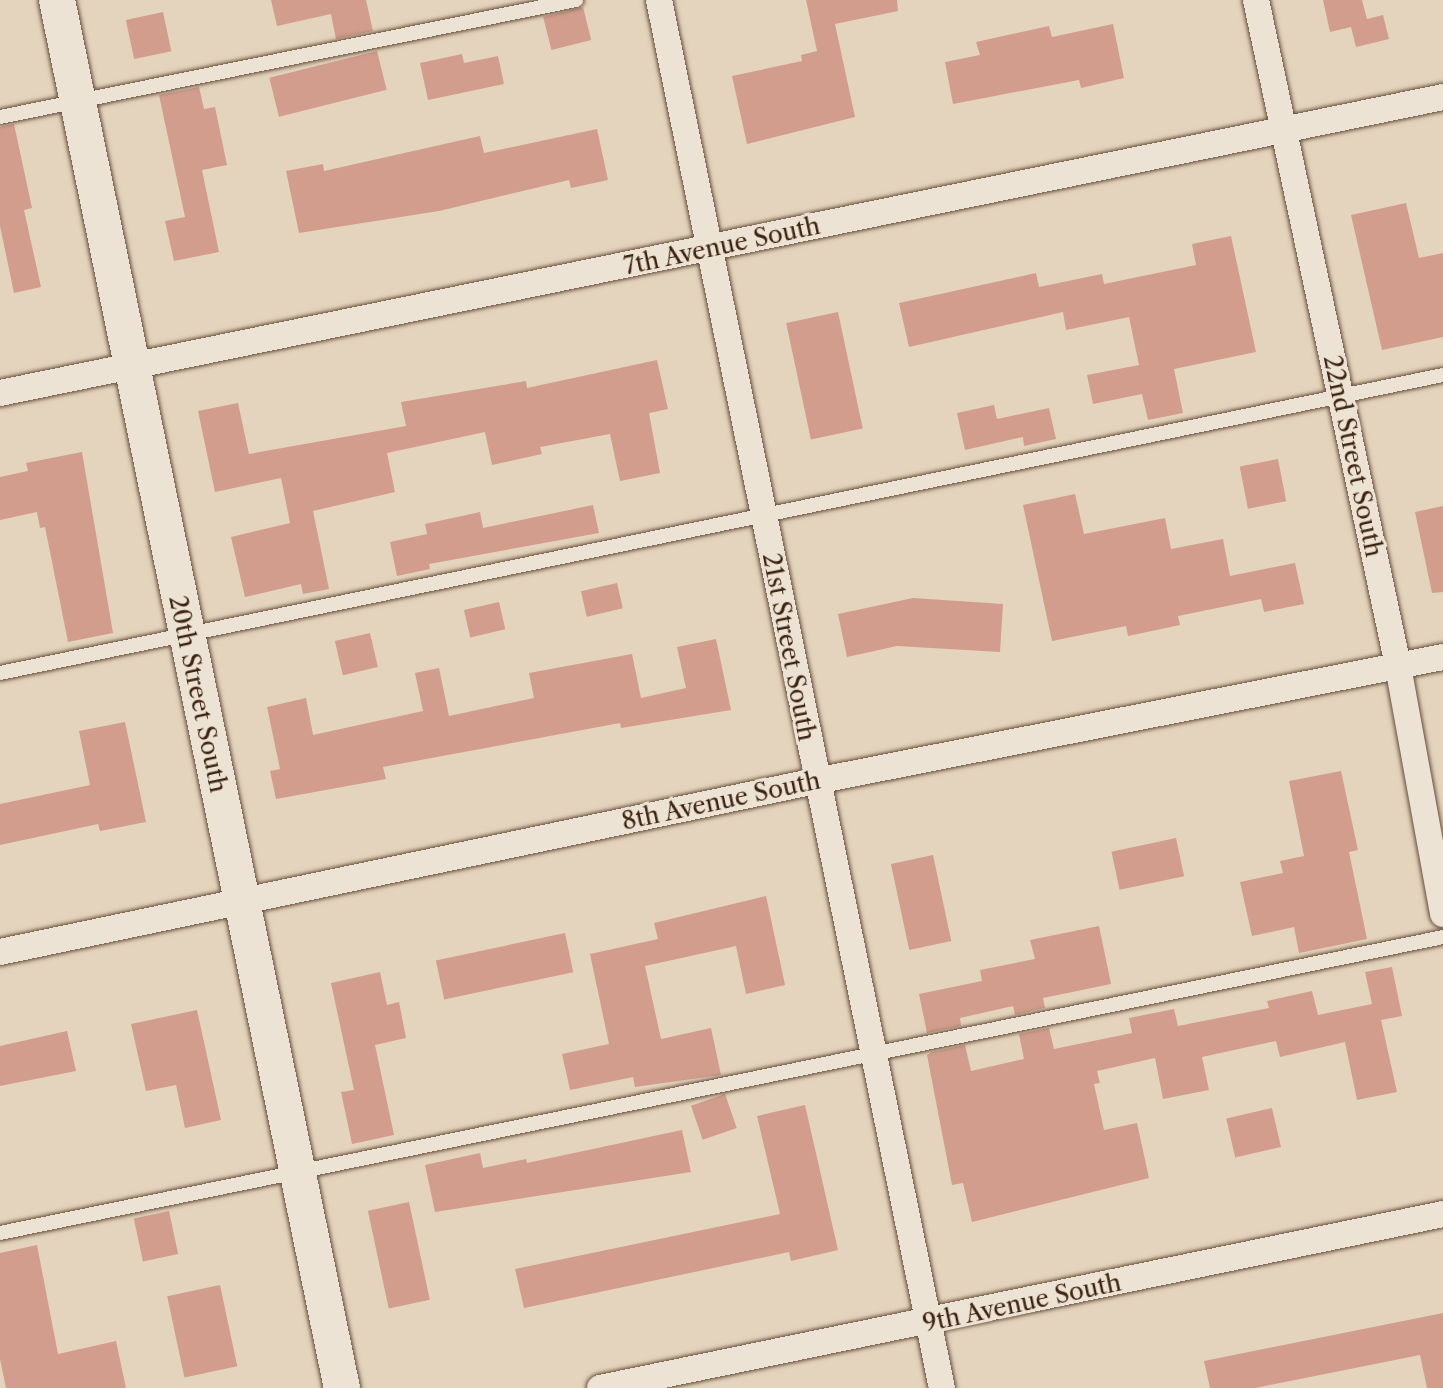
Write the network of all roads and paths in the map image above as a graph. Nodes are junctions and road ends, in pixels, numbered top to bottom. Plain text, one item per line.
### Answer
1 (57, 0) edge
2 (576, 0) edge
3 (659, 0) edge
4 (1256, 0) edge
5 (1443, 97) edge
6 (77, 102) junction
7 (0, 117) edge
8 (1282, 129) junction
9 (706, 249) junction
10 (130, 366) junction
11 (1443, 375) edge
12 (0, 393) edge
13 (1341, 396) junction
14 (763, 520) junction
15 (186, 635) junction
16 (1443, 657) edge
17 (1398, 666) junction
18 (0, 673) edge
19 (816, 781) junction
20 (241, 902) junction
21 (1443, 914) edge
22 (1443, 937) edge
23 (0, 952) edge
24 (875, 1053) junction
25 (297, 1172) junction
26 (1443, 1214) edge
27 (0, 1233) edge
28 (928, 1322) junction
29 (342, 1388) edge
30 (600, 1388) edge
31 (942, 1388) edge

1 - 6 street, 20th Street South
2 - 6 lane
3 - 9 street, 21st Street South
4 - 8 street, 22nd Street South
5 - 8 street, 7th Avenue South
6 - 7 lane
6 - 10 street, 20th Street South
8 - 9 street, 7th Avenue South
8 - 13 street, 22nd Street South
9 - 10 street, 7th Avenue South
9 - 14 street, 21st Street South
10 - 12 street, 7th Avenue South
10 - 15 street, 20th Street South
11 - 13 lane
13 - 14 lane
13 - 17 street, 22nd Street South
14 - 15 lane
14 - 19 street, 21st Street South
15 - 18 lane
15 - 20 street, 20th Street South
16 - 17 street, 8th Avenue South
17 - 19 street, 8th Avenue South
17 - 21 street, 22nd Street South
19 - 20 street, 8th Avenue South
19 - 24 street, 21st Street South
20 - 23 street, 8th Avenue South
20 - 25 street, 20th Street South
22 - 24 lane
24 - 25 lane
24 - 28 street, 21st Street South
25 - 27 lane
25 - 29 street, 20th Street South
26 - 28 street, 9th Avenue South
28 - 30 street, 9th Avenue South
28 - 31 street, 21st Street South

